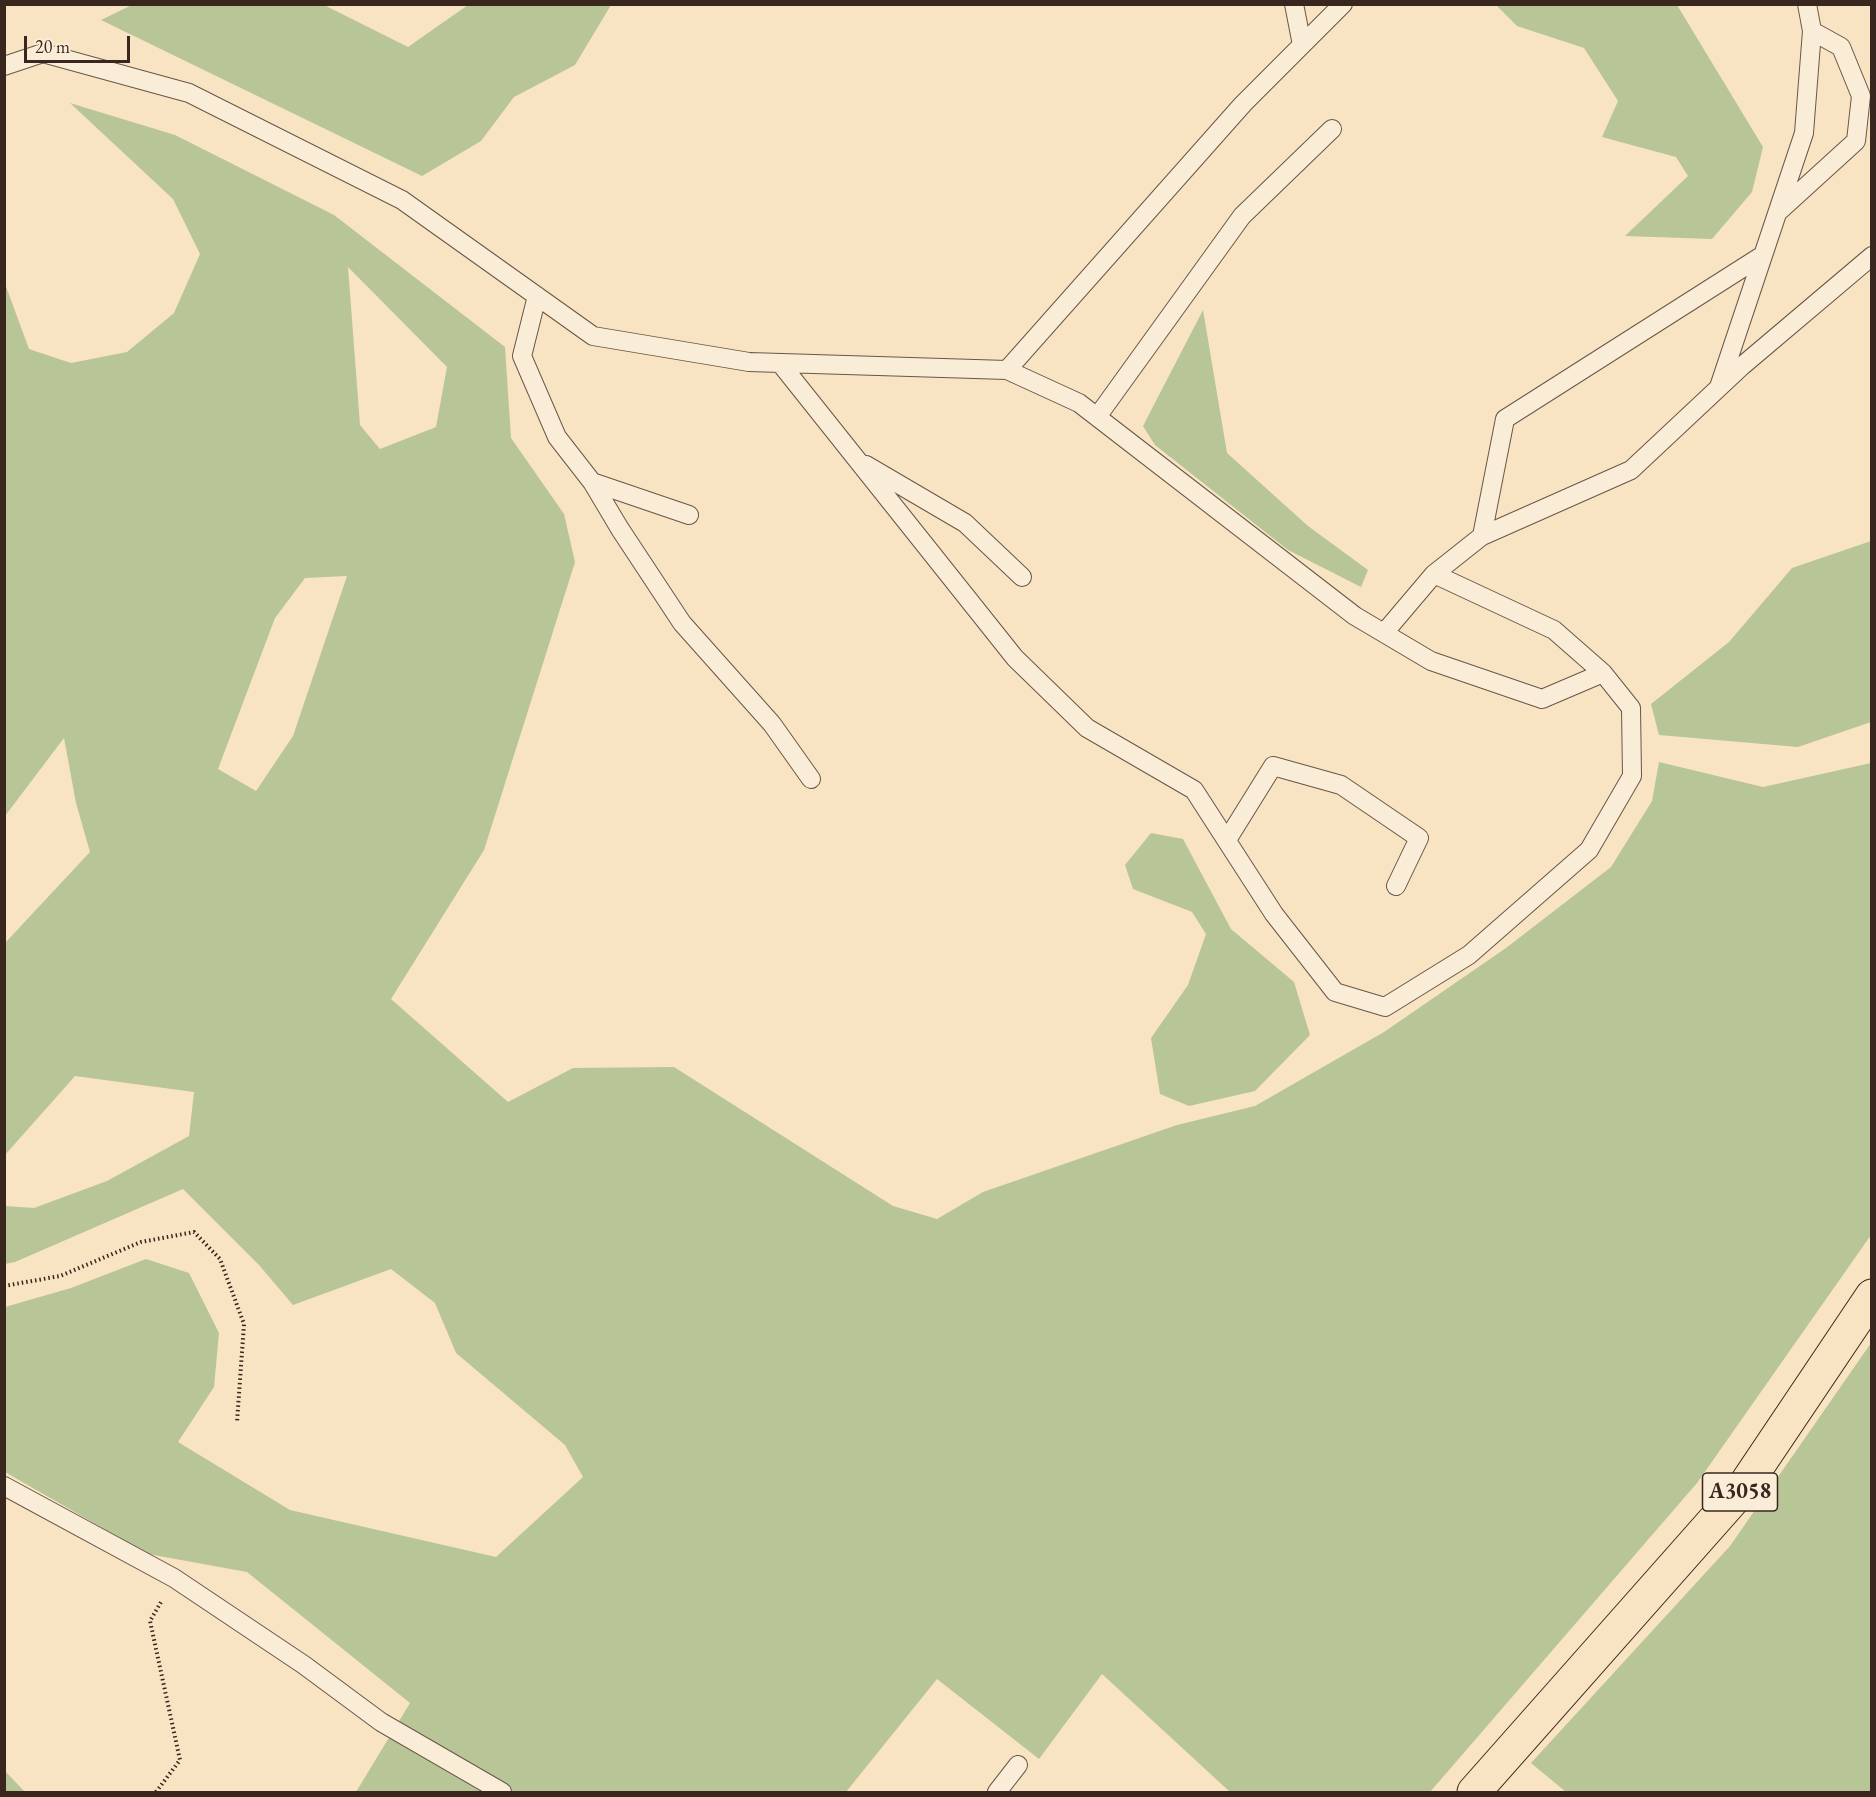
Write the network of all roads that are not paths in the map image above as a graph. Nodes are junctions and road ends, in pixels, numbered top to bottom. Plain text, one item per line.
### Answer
1 (1294, 4) edge
2 (1343, 4) edge
3 (1807, 4) edge
4 (1812, 31) junction
5 (1302, 45) junction
6 (4, 66) edge
7 (1332, 129) dead end
8 (1778, 212) junction
9 (1763, 255) junction
10 (1872, 256) edge
11 (537, 296) junction
12 (780, 363) junction
13 (1007, 370) junction
14 (1719, 387) junction
15 (1097, 417) junction
16 (857, 460) junction
17 (592, 482) junction
18 (689, 515) dead end
19 (1482, 536) junction
20 (1434, 574) junction
21 (1023, 577) dead end
22 (1383, 633) junction
23 (1603, 673) junction
24 (811, 779) dead end
25 (1227, 840) junction
26 (1396, 886) dead end
27 (1872, 1296) edge
28 (4, 1486) edge
29 (1018, 1765) dead end
30 (502, 1792) edge
31 (997, 1792) edge
32 (1474, 1792) edge

1 - 5 lane
2 - 5 lane
3 - 4 lane
4 - 8 lane
4 - 8 lane
5 - 13 lane
6 - 11 lane
7 - 15 lane
8 - 9 lane
9 - 14 lane
9 - 19 lane
10 - 14 lane
11 - 12 lane
11 - 17 lane
12 - 13 lane
12 - 16 lane
13 - 15 lane
14 - 19 lane
15 - 22 lane
16 - 21 lane
16 - 25 lane
17 - 18 lane
17 - 24 lane
19 - 20 lane
20 - 22 lane
20 - 23 lane
22 - 23 lane
23 - 25 lane
25 - 26 lane
27 - 32 main road, A3058
28 - 30 lane
29 - 31 lane

